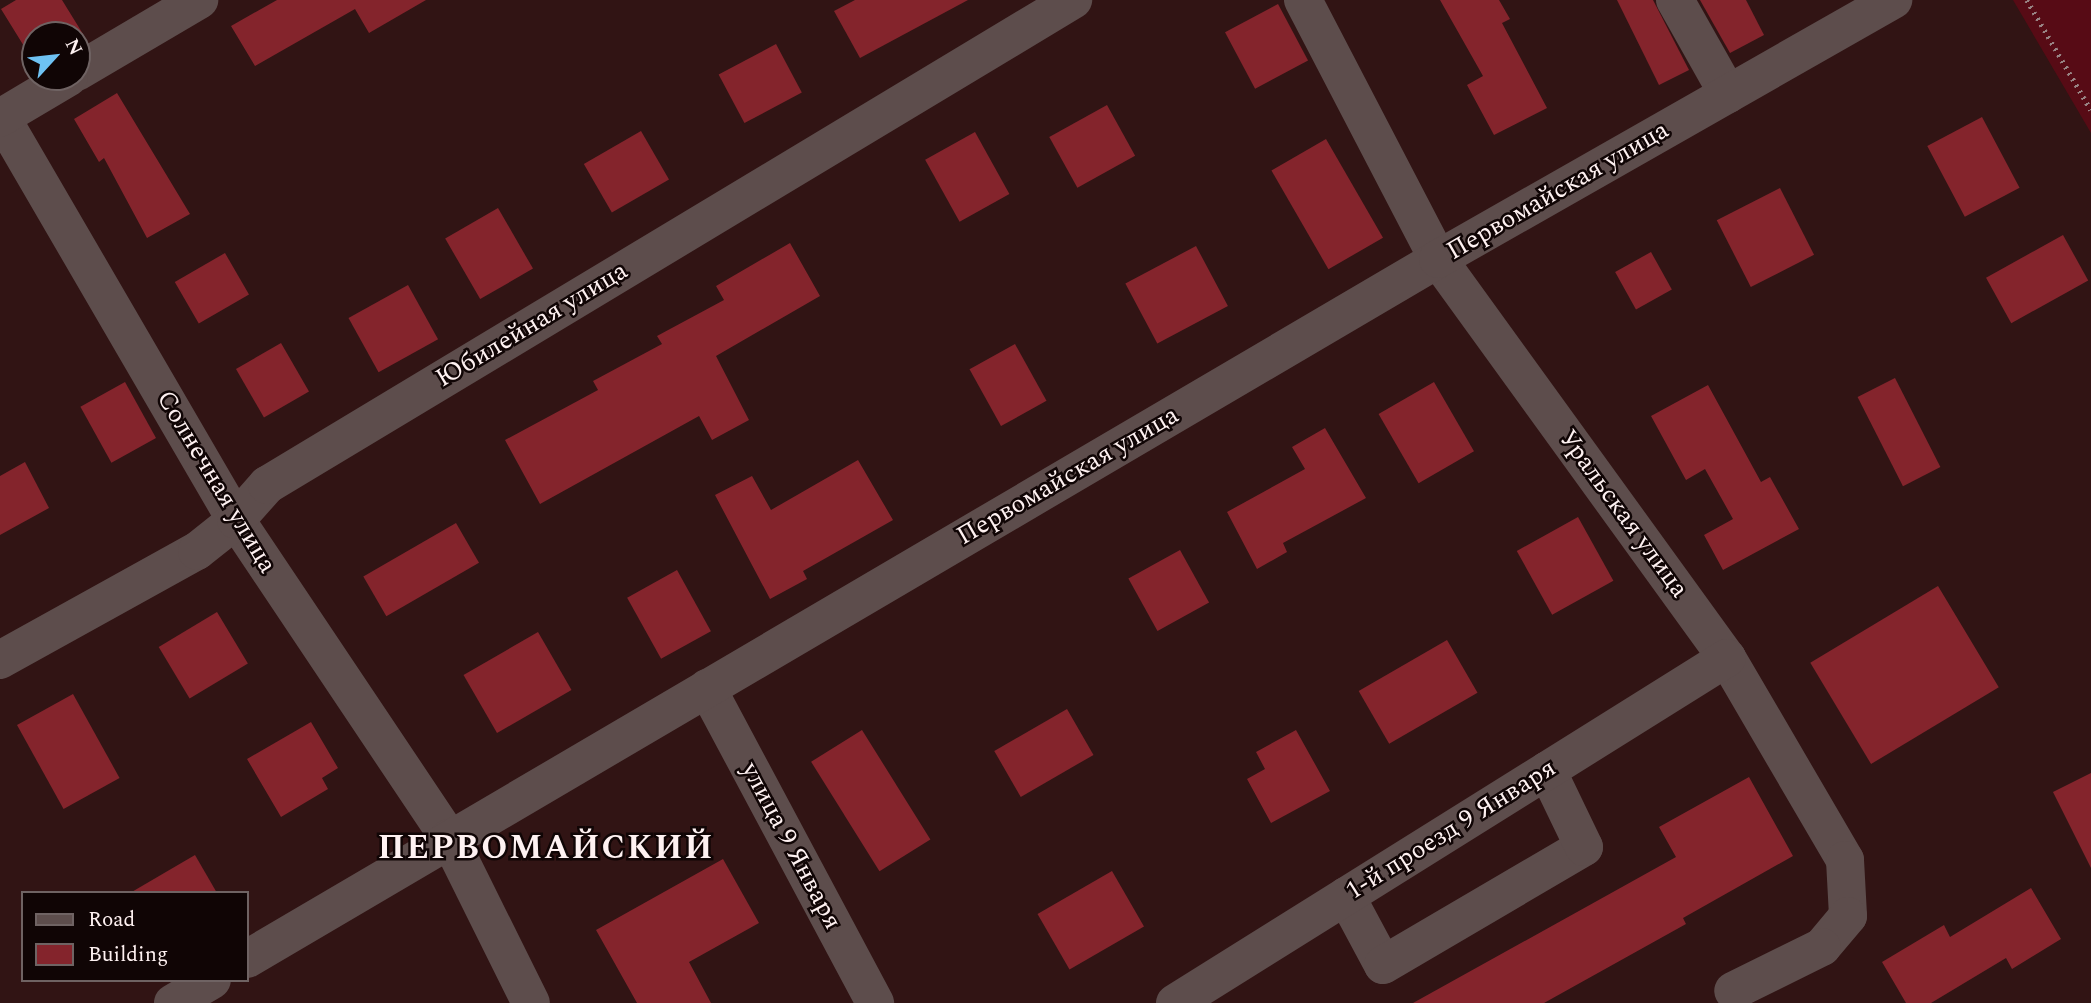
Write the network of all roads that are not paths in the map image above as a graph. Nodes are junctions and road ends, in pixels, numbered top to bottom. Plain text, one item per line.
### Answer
1 (199, 0) edge
2 (1073, 0) edge
3 (1303, 0) edge
4 (1675, 0) edge
5 (1893, 0) edge
6 (91, 64) edge
7 (44, 91) edge
8 (1728, 94) junction
9 (0, 116) edge
10 (1438, 259) junction
11 (236, 520) junction
12 (1727, 658) junction
13 (0, 660) edge
14 (707, 688) junction
15 (1547, 771) junction
16 (449, 838) junction
17 (1346, 896) junction
18 (248, 958) edge
19 (209, 982) edge
20 (1727, 999) edge
21 (173, 1003) edge
22 (531, 1003) edge
23 (875, 1003) edge
24 (1175, 1003) edge

1 - 6 street
2 - 11 street, Юбилейная улица
3 - 10 street, Уральская улица
4 - 8 street
5 - 8 street, Первомайская улица
7 - 9 street
8 - 10 street, Первомайская улица
9 - 11 street, Солнечная улица
10 - 12 street, Уральская улица
10 - 14 street, Первомайская улица
11 - 13 street, Юбилейная улица
11 - 16 street, Солнечная улица
12 - 15 street, 1-й проезд 9 Января
12 - 20 street, Уральская улица
14 - 16 street, Первомайская улица
14 - 23 street, улица 9 Января
15 - 17 street, 1-й проезд 9 Января
15 - 17 street
16 - 18 street, Первомайская улица
16 - 22 street, Солнечная улица
17 - 24 street, 1-й проезд 9 Января
19 - 21 street

